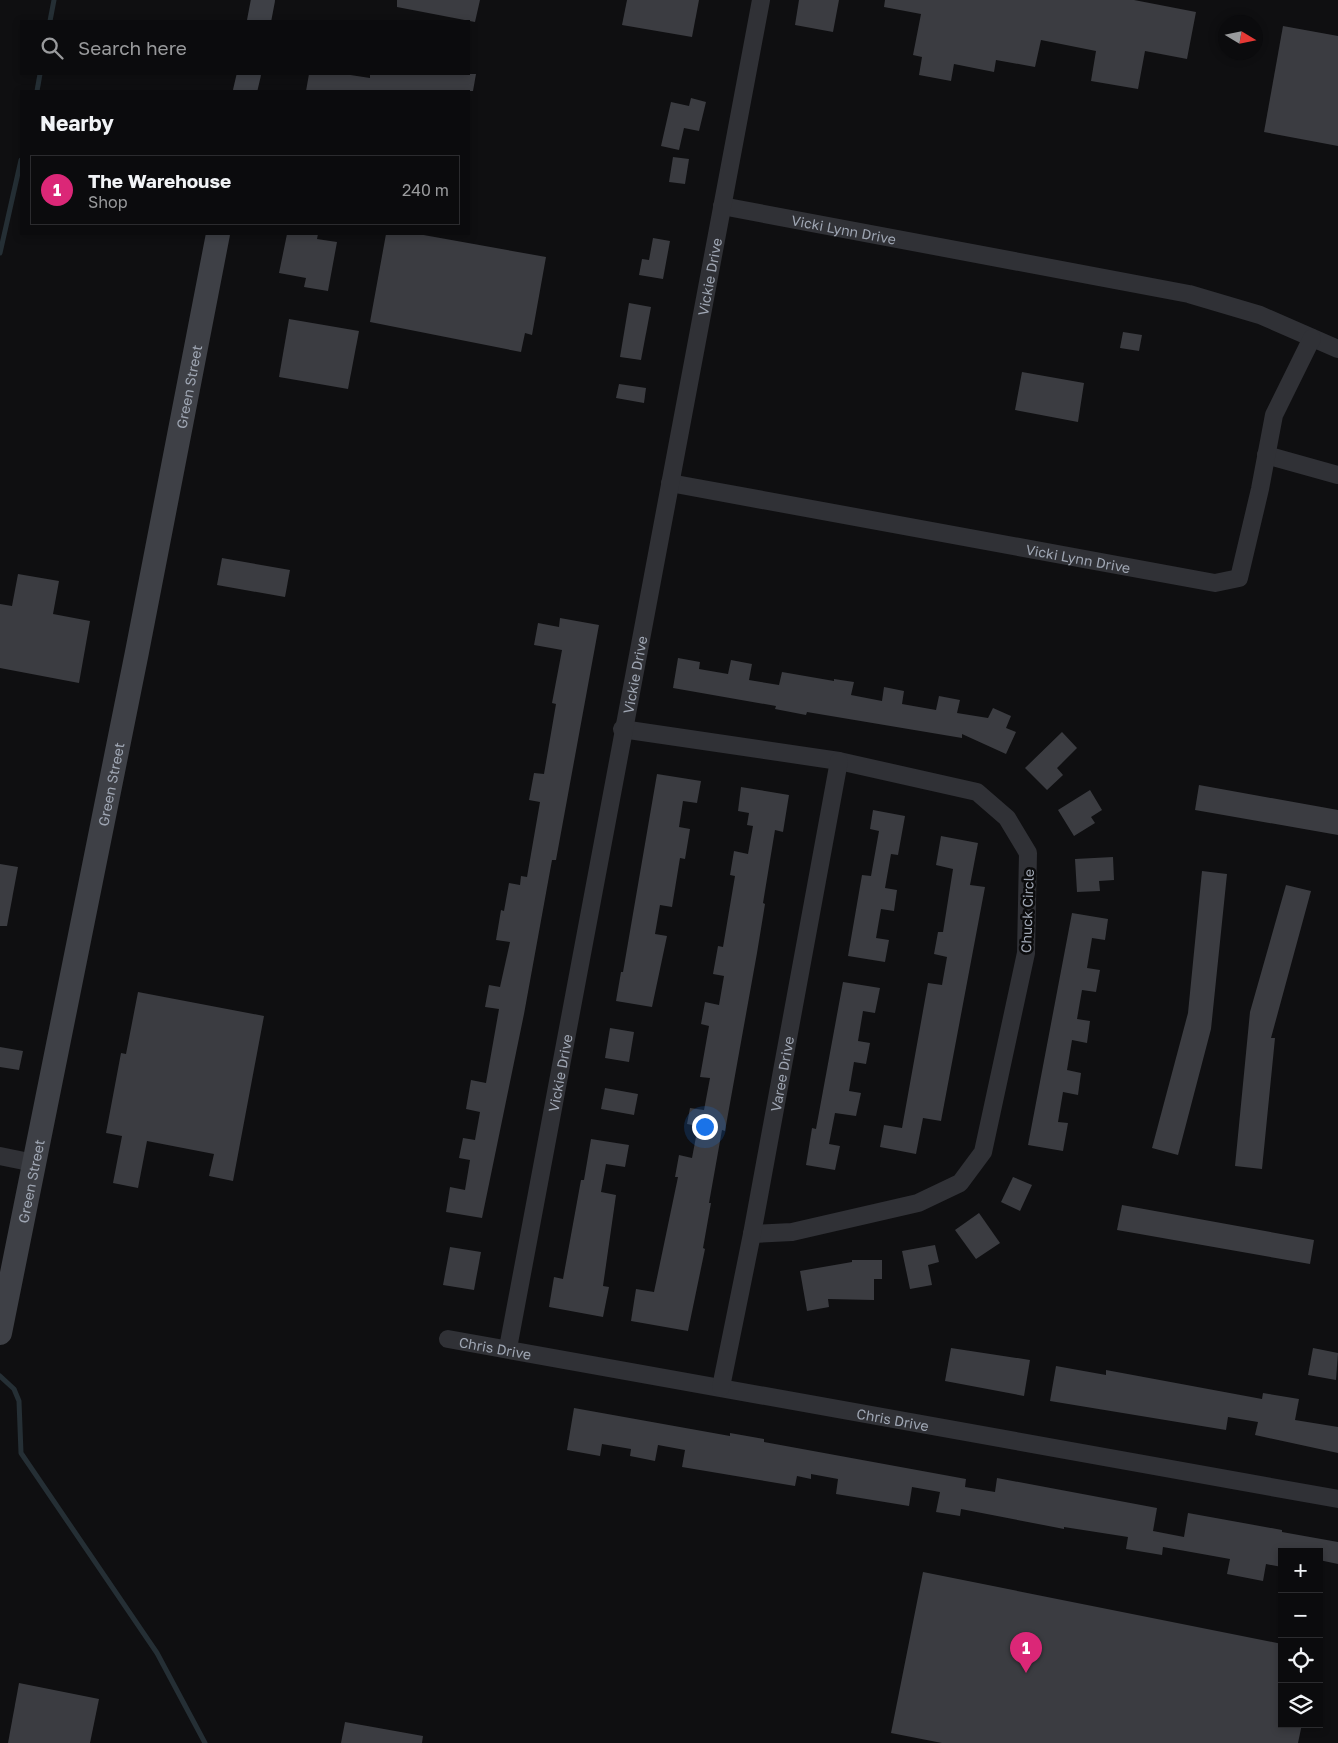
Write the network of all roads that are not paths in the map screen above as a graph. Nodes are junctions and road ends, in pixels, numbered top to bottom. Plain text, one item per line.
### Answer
1 (263, 0) edge
2 (761, 0) edge
3 (259, 20) edge
4 (248, 75) edge
5 (245, 90) edge
6 (722, 206) junction
7 (218, 235) edge
8 (1312, 338) junction
9 (1338, 349) edge
10 (1266, 455) junction
11 (1338, 475) edge
12 (670, 483) junction
13 (622, 730) junction
14 (839, 761) junction
15 (0, 1156) edge
16 (34, 1163) junction
17 (752, 1234) junction
18 (0, 1333) edge
19 (448, 1339) dead end
20 (508, 1348) junction
21 (721, 1387) junction
22 (1338, 1499) edge

1 - 3 street
2 - 6 street, Vickie Drive
4 - 5 street
6 - 8 street, Vicki Lynn Drive
6 - 12 street, Vickie Drive
7 - 16 street, Green Street
8 - 9 street, Vicki Lynn Drive
8 - 10 street, Vicki Lynn Drive
10 - 11 street
10 - 12 street, Vicki Lynn Drive
12 - 13 street, Vickie Drive
13 - 14 street, Chuck Circle
13 - 20 street, Vickie Drive
14 - 17 street, Varee Drive
14 - 17 street, Chuck Circle
15 - 16 street
16 - 18 street, Green Street
17 - 21 street, Varee Drive
19 - 20 street, Chris Drive
20 - 21 street, Chris Drive
21 - 22 street, Chris Drive

